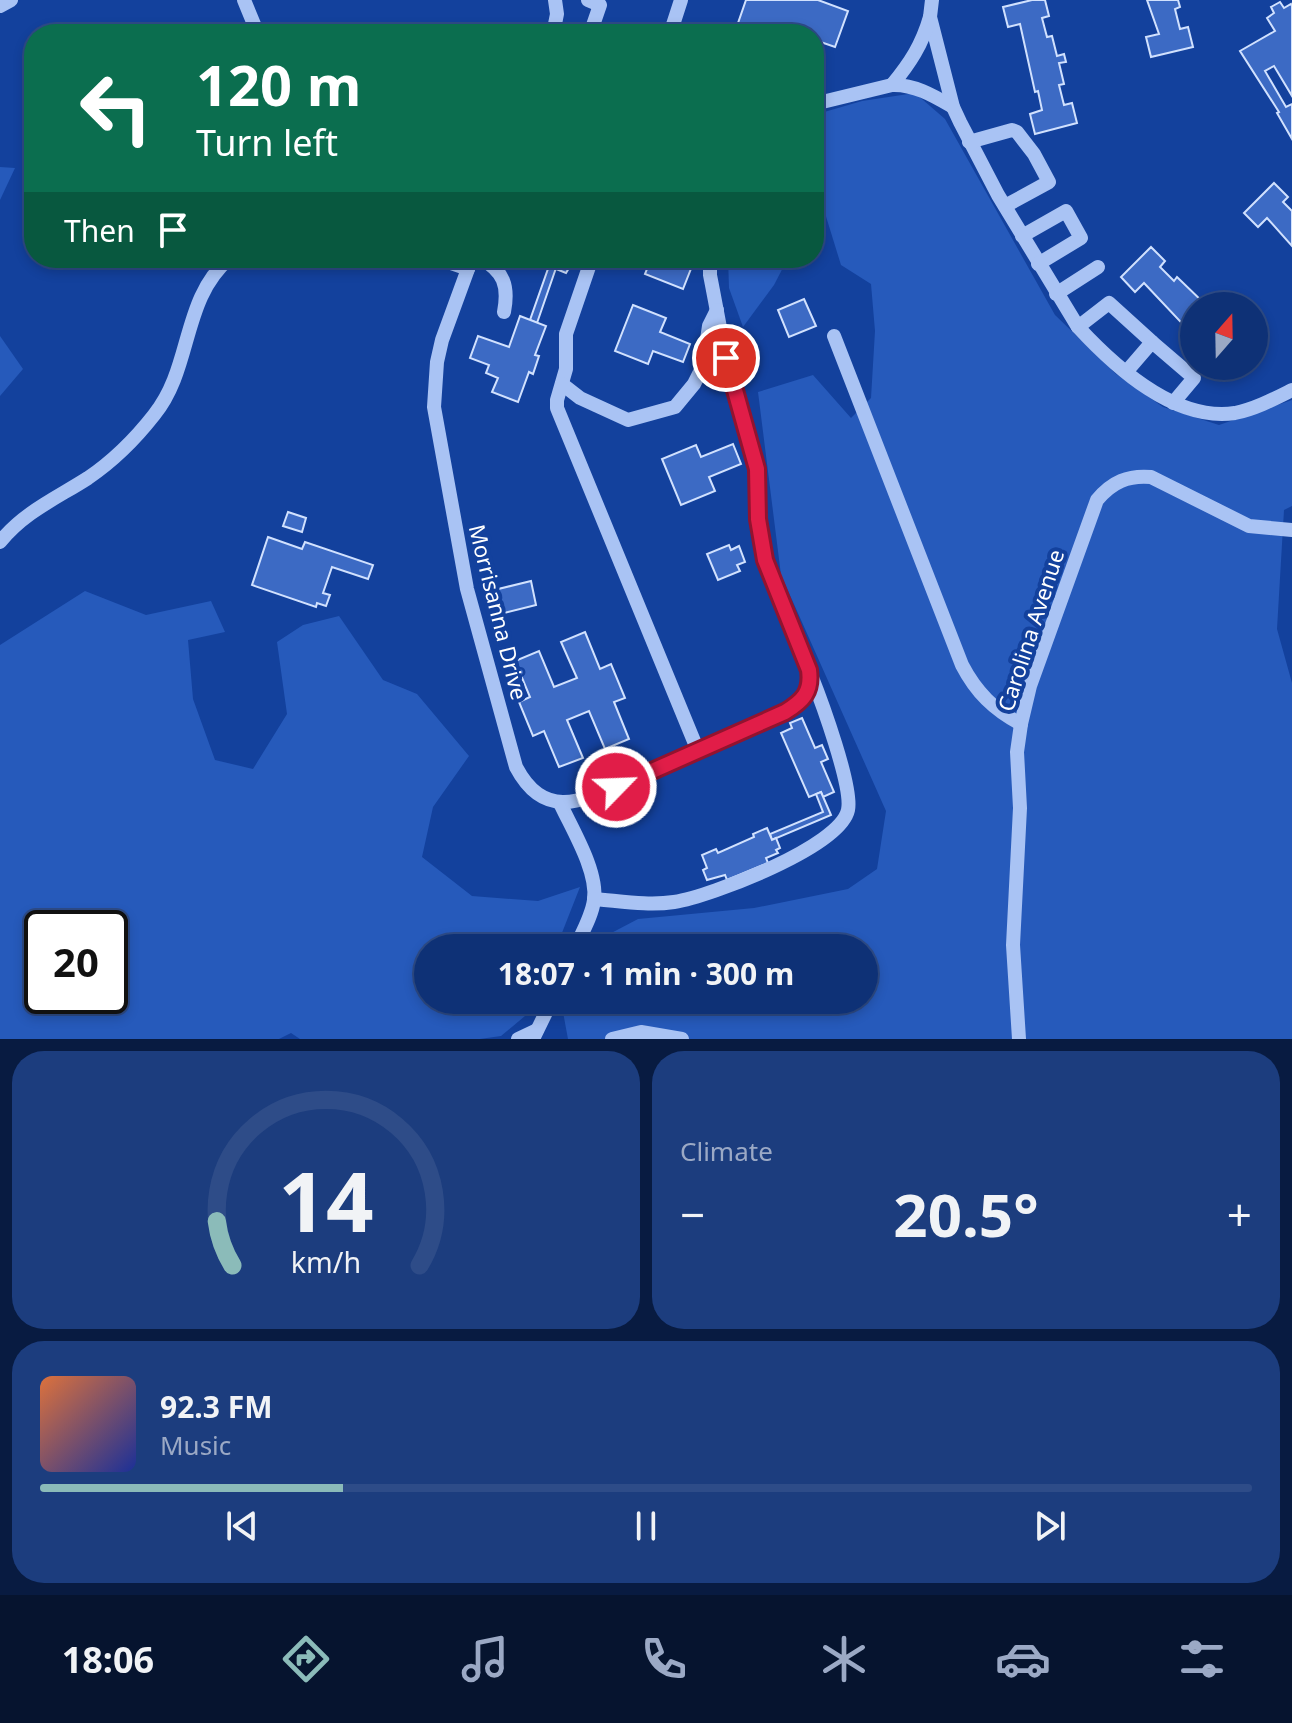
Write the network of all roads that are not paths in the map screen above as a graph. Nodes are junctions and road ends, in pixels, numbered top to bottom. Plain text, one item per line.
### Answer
1 (11, 0) edge
2 (244, 0) edge
3 (555, 0) edge
4 (588, 0) edge
5 (681, 0) edge
6 (932, 0) edge
7 (0, 6) edge
8 (930, 17) junction
9 (254, 24) edge
10 (555, 24) edge
11 (593, 24) edge
12 (673, 24) edge
13 (892, 85) junction
14 (824, 102) edge
15 (953, 107) junction
16 (969, 142) junction
17 (1005, 206) junction
18 (1022, 236) junction
19 (1038, 264) junction
20 (1098, 267) dead end
21 (220, 268) edge
22 (468, 268) edge
23 (495, 268) edge
24 (589, 268) edge
25 (711, 268) edge
26 (1117, 289) dead end
27 (1056, 294) junction
28 (1109, 303) junction
29 (717, 310) junction
30 (504, 312) dead end
31 (1078, 327) junction
32 (834, 336) dead end
33 (1152, 342) junction
34 (1127, 371) junction
35 (562, 384) junction
36 (1292, 390) edge
37 (1173, 403) junction
38 (1292, 530) edge
39 (0, 542) edge
40 (809, 670) junction
41 (1021, 724) junction
42 (698, 751) junction
43 (560, 803) junction
44 (594, 899) junction
45 (580, 934) edge
46 (545, 1014) edge
47 (535, 1034) edge
48 (518, 1039) edge
49 (612, 1039) edge
50 (682, 1039) edge
51 (1019, 1039) edge

1 - 7 street
2 - 9 street
3 - 10 street
4 - 11 street
5 - 12 street
6 - 8 street
8 - 13 street
8 - 15 street
13 - 14 street
13 - 15 street
15 - 16 street
16 - 17 street
16 - 17 street
17 - 18 street
18 - 19 street
18 - 19 street
19 - 27 street
20 - 27 street
21 - 39 street
22 - 43 street, Morrisanna Drive
23 - 30 street
24 - 35 street
25 - 29 street
26 - 28 street
27 - 31 street
28 - 31 street
28 - 33 street
29 - 35 street
29 - 40 street
31 - 34 street
32 - 41 street
33 - 34 street
33 - 37 street
34 - 37 street
35 - 42 street
36 - 37 street
38 - 41 street, Carolina Avenue
40 - 42 street
40 - 44 street
41 - 51 street, Carolina Avenue
42 - 43 street
43 - 44 street
44 - 45 street
46 - 47 street
47 - 48 street
49 - 50 street

